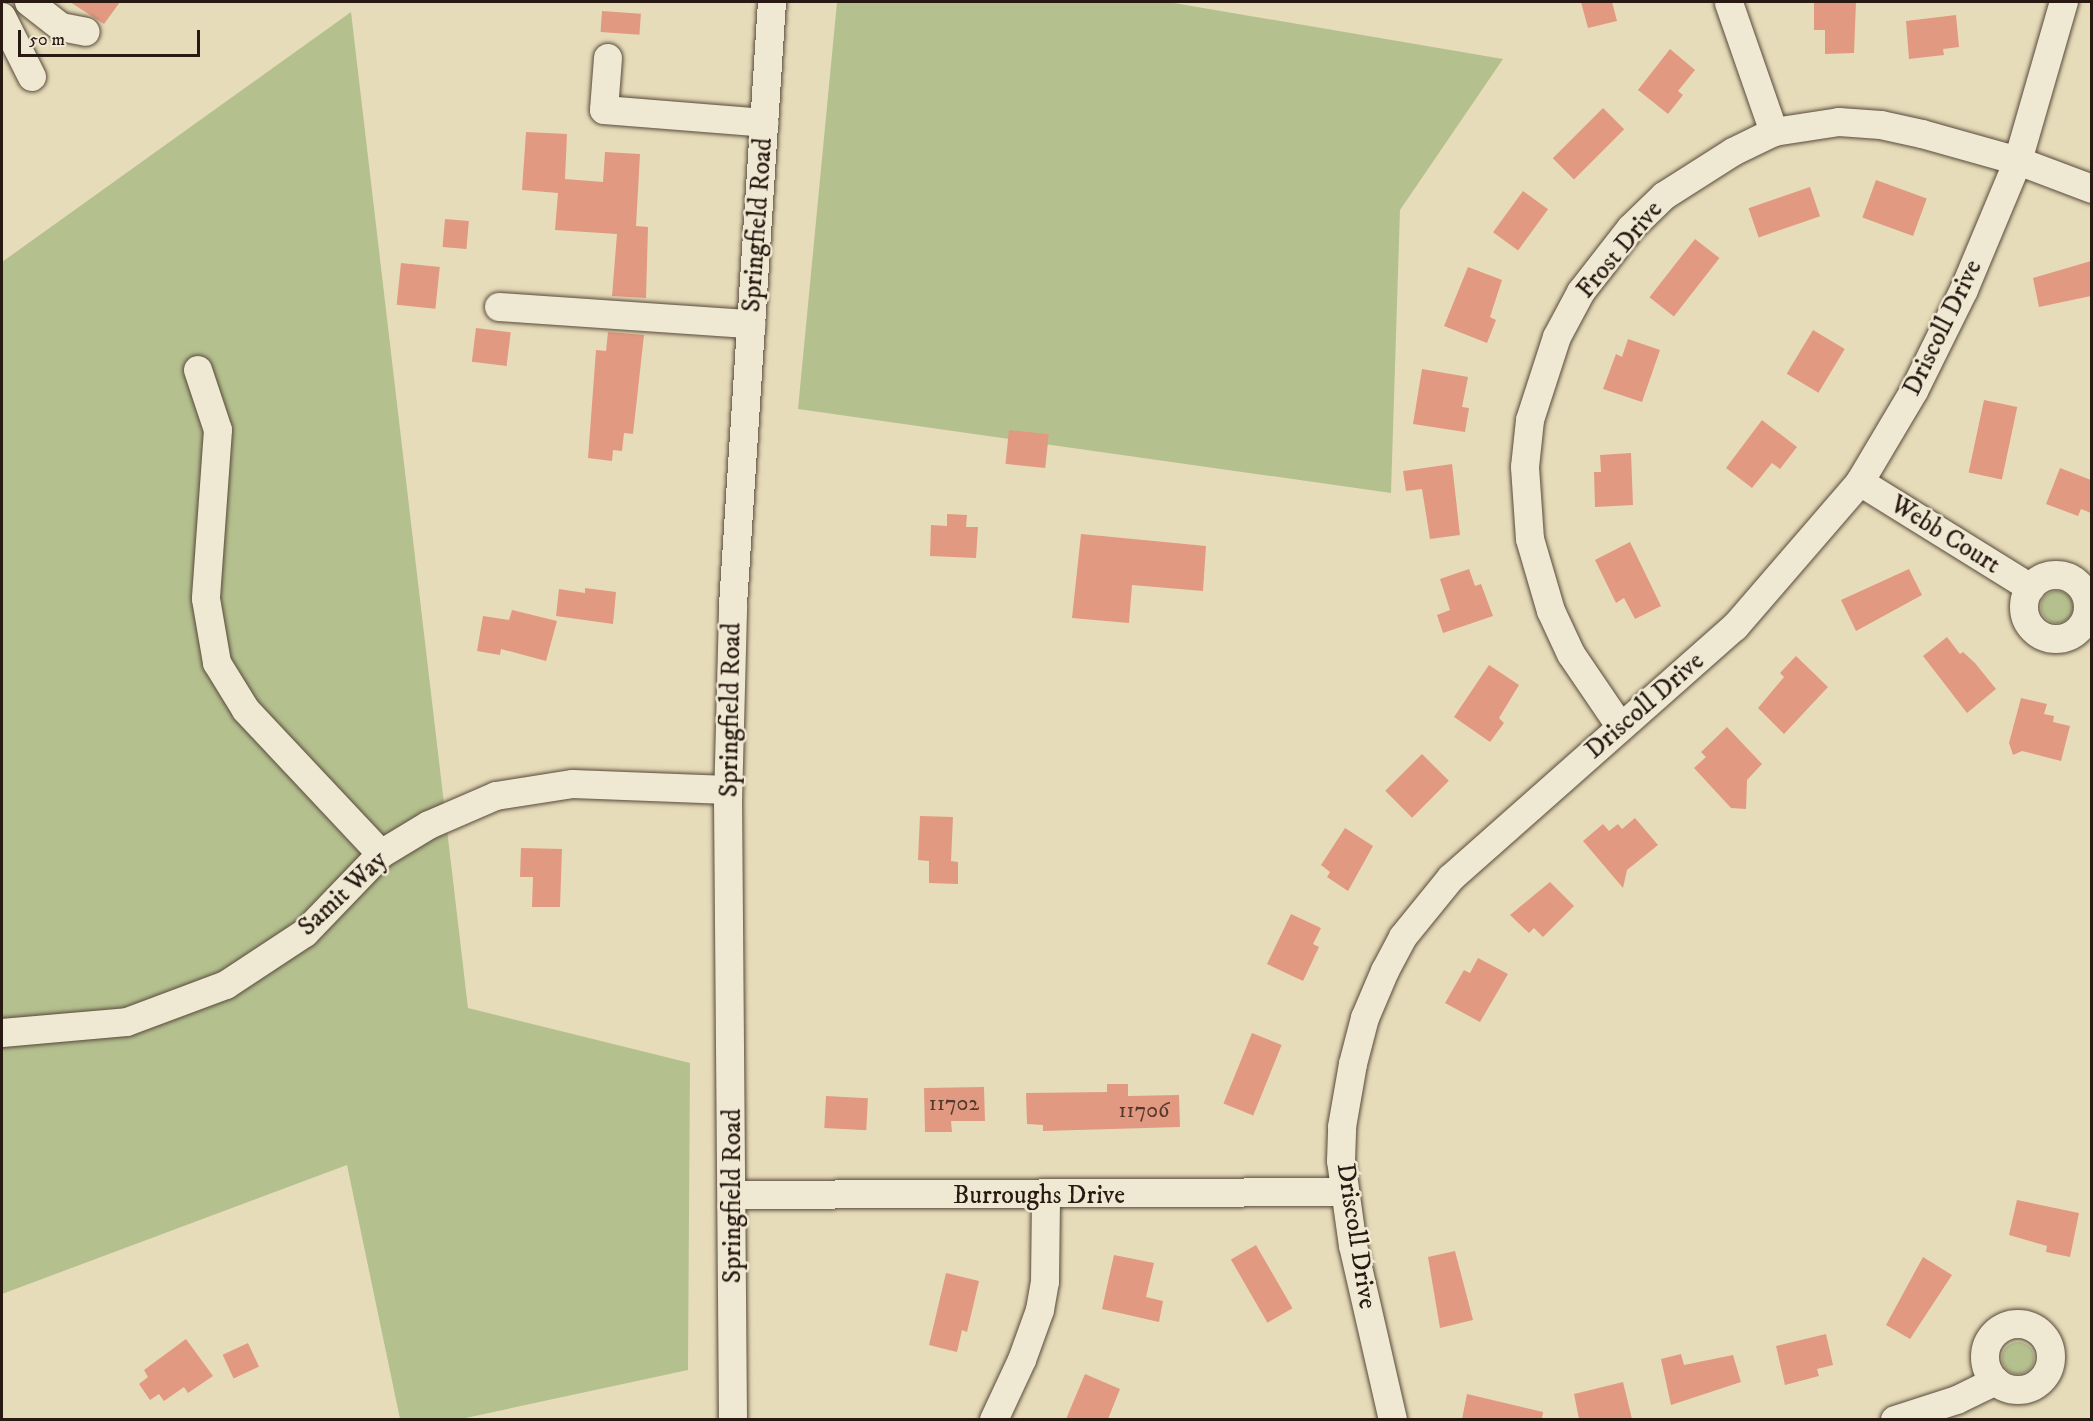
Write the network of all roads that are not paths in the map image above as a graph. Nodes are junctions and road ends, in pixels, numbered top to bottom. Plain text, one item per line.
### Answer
1 (29, 2) edge
2 (772, 2) edge
3 (2064, 2) edge
4 (1729, 3) edge
5 (2, 16) edge
6 (86, 32) dead end
7 (608, 58) dead end
8 (32, 77) dead end
9 (764, 123) junction
10 (1774, 132) junction
11 (2018, 161) junction
12 (2091, 189) edge
13 (499, 307) dead end
14 (751, 324) junction
15 (198, 370) dead end
16 (1860, 482) junction
17 (2031, 588) dead end
18 (1620, 726) junction
19 (728, 790) junction
20 (381, 854) junction
21 (2, 1033) edge
22 (1344, 1192) junction
23 (734, 1195) junction
24 (1046, 1197) junction
25 (1996, 1381) dead end
26 (733, 1419) edge
27 (994, 1419) edge
28 (1393, 1419) edge
29 (1894, 1419) edge

1 - 6 street
2 - 9 street, Springfield Road
3 - 11 street, Driscoll Drive
4 - 10 street
5 - 8 street
7 - 9 street
9 - 14 street, Springfield Road
10 - 11 street, Frost Drive
10 - 18 street, Frost Drive
11 - 12 street, Frost Drive
11 - 16 street, Driscoll Drive
13 - 14 street
14 - 19 street, Springfield Road
15 - 20 street
16 - 17 street, Webb Court
16 - 18 street, Driscoll Drive
18 - 22 street, Driscoll Drive
19 - 20 street, Samit Way
19 - 23 street, Springfield Road
20 - 21 street, Samit Way
22 - 24 street, Burroughs Drive
22 - 28 street, Driscoll Drive
23 - 24 street, Burroughs Drive
23 - 26 street, Springfield Road
24 - 27 street
25 - 29 street

